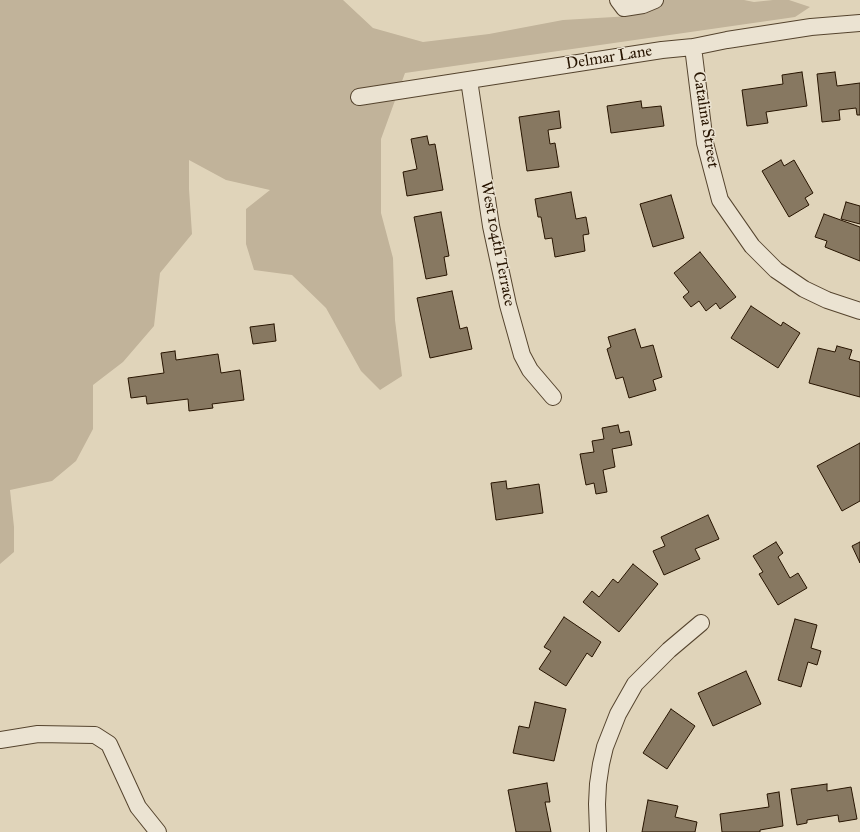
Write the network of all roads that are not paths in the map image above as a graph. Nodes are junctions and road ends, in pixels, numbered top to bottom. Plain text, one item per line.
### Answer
1 (618, 0) edge
2 (655, 0) edge
3 (860, 23) edge
4 (694, 47) junction
5 (469, 80) junction
6 (359, 97) dead end
7 (860, 311) edge
8 (553, 397) dead end
9 (701, 623) dead end
10 (0, 740) edge
11 (158, 832) edge
12 (598, 832) edge

1 - 2 street
3 - 4 street, Delmar Lane
4 - 5 street, Delmar Lane
4 - 7 street, Catalina Street
5 - 6 street, Delmar Lane
5 - 8 street, West 104th Terrace
9 - 12 street
10 - 11 street

